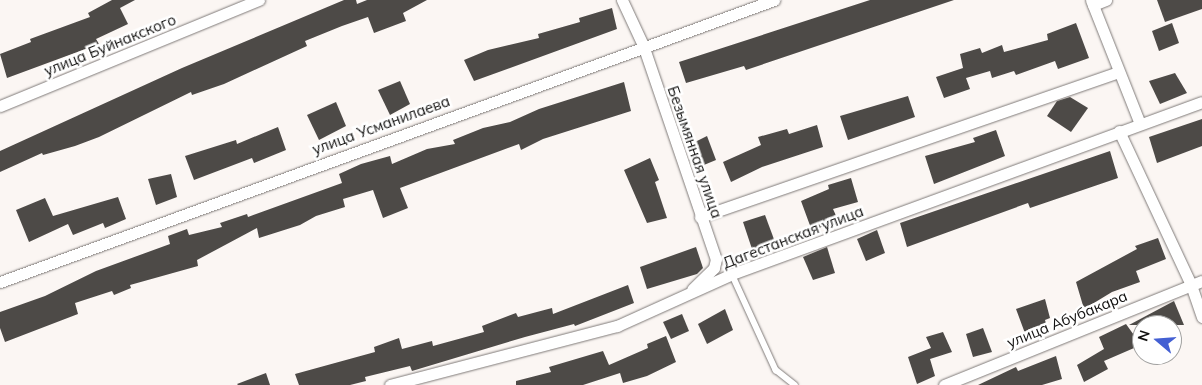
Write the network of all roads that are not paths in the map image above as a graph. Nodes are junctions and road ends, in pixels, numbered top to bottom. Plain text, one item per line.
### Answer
1 (259, 0) edge
2 (622, 0) edge
3 (774, 0) edge
4 (1106, 0) edge
5 (1092, 2) edge
6 (643, 45) junction
7 (1118, 72) junction
8 (1202, 102) edge
9 (0, 106) edge
10 (1140, 124) junction
11 (1119, 131) junction
12 (700, 217) junction
13 (732, 274) junction
14 (0, 282) edge
15 (1196, 283) edge
16 (677, 301) junction
17 (1202, 317) edge
18 (390, 385) edge
19 (795, 385) edge
20 (944, 385) edge

1 - 9 street, улица Буйнакского
2 - 6 street, Безымянная улица
3 - 6 street, улица Усманилаева
4 - 5 street
5 - 7 street
6 - 12 street, Безымянная улица
6 - 14 street, улица Усманилаева
7 - 10 street
7 - 12 street
8 - 10 street, Дагестанская улица
10 - 11 street, Дагестанская улица
11 - 13 street, Дагестанская улица
11 - 15 street
12 - 16 street, Безымянная улица
13 - 16 street, Дагестанская улица
13 - 19 lane
15 - 17 street
15 - 20 street, улица Абубакара
16 - 18 street, Дагестанская улица

